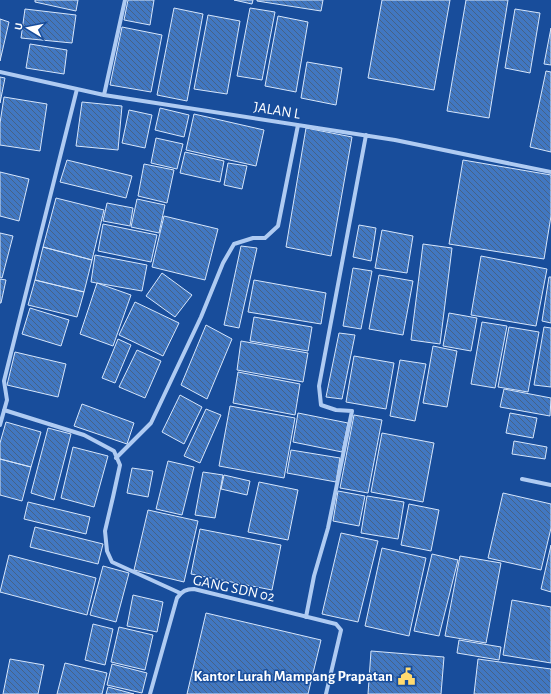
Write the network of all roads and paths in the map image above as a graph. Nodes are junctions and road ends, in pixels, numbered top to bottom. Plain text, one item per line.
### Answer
1 (125, 0) edge
2 (0, 72) edge
3 (77, 89) junction
4 (104, 95) junction
5 (298, 125) junction
6 (366, 135) junction
7 (551, 172) edge
8 (2, 380) edge
9 (4, 410) junction
10 (0, 425) edge
11 (116, 458) junction
12 (522, 479) dead end
13 (551, 485) edge
14 (180, 593) junction
15 (306, 616) junction
16 (150, 694) edge
17 (326, 694) edge

1 - 4 street
2 - 3 street, JALAN L
3 - 4 street, JALAN L
3 - 8 street
4 - 5 street, JALAN L
5 - 6 street, JALAN L
5 - 11 street
6 - 7 street, JALAN L
6 - 15 street
8 - 9 street
9 - 10 street
9 - 11 street
11 - 14 street
12 - 13 street
14 - 15 street, GANG SDN 02
14 - 16 street, GANG SDN 02
15 - 17 street, GANG SDN 02

